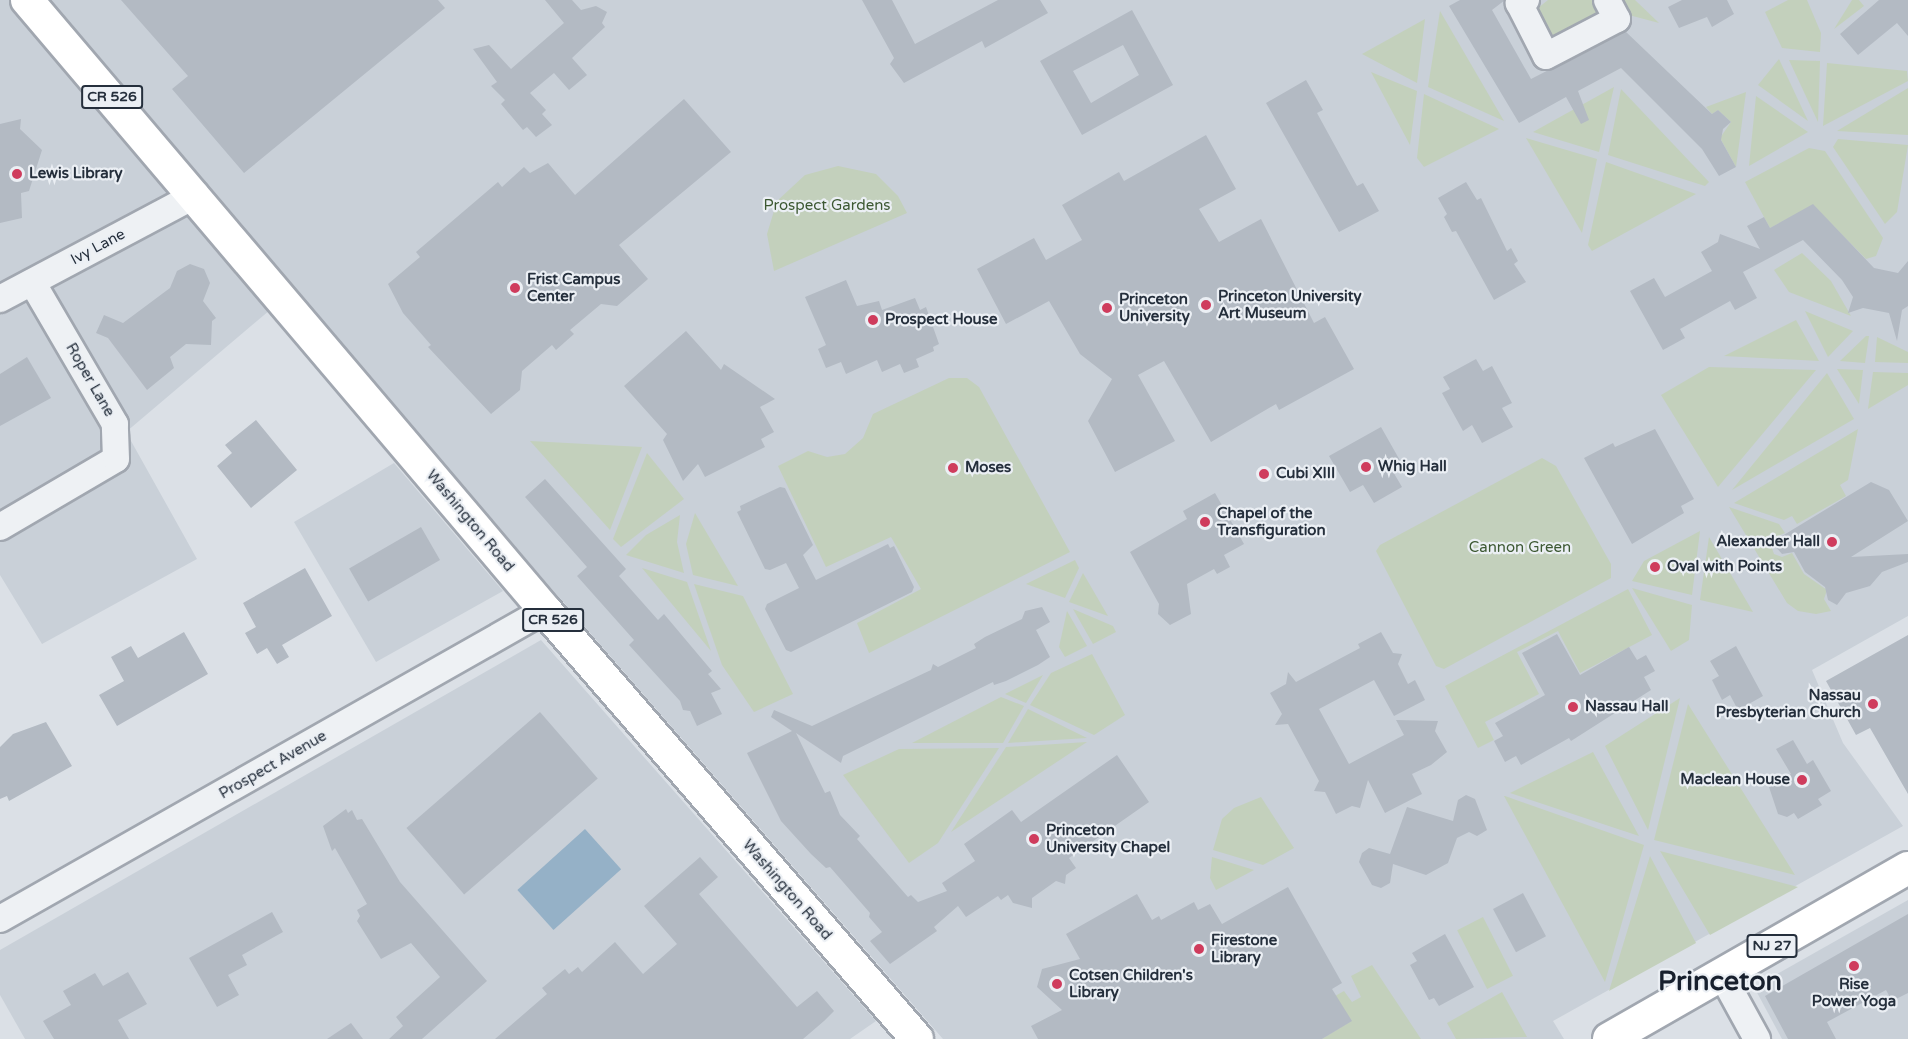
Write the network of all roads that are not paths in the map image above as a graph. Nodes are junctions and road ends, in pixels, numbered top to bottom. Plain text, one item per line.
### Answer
1 (27, 0) edge
2 (1526, 0) edge
3 (1607, 0) edge
4 (196, 195) junction
5 (32, 282) junction
6 (0, 299) edge
7 (0, 527) edge
8 (545, 610) junction
9 (1908, 868) edge
10 (0, 919) edge
11 (1722, 975) junction
12 (904, 1035) edge
13 (1609, 1039) edge
14 (1756, 1039) edge

1 - 4 main road, Washington Road / CR 526
2 - 3 street
4 - 5 street, Ivy Lane
4 - 8 main road, Washington Road / CR 526
5 - 6 street, Ivy Lane
5 - 7 street, Roper Lane
8 - 10 street, Prospect Avenue
8 - 12 main road, Washington Road / CR 526
9 - 11 main road, NJ 27
11 - 13 main road, NJ 27
11 - 14 street

